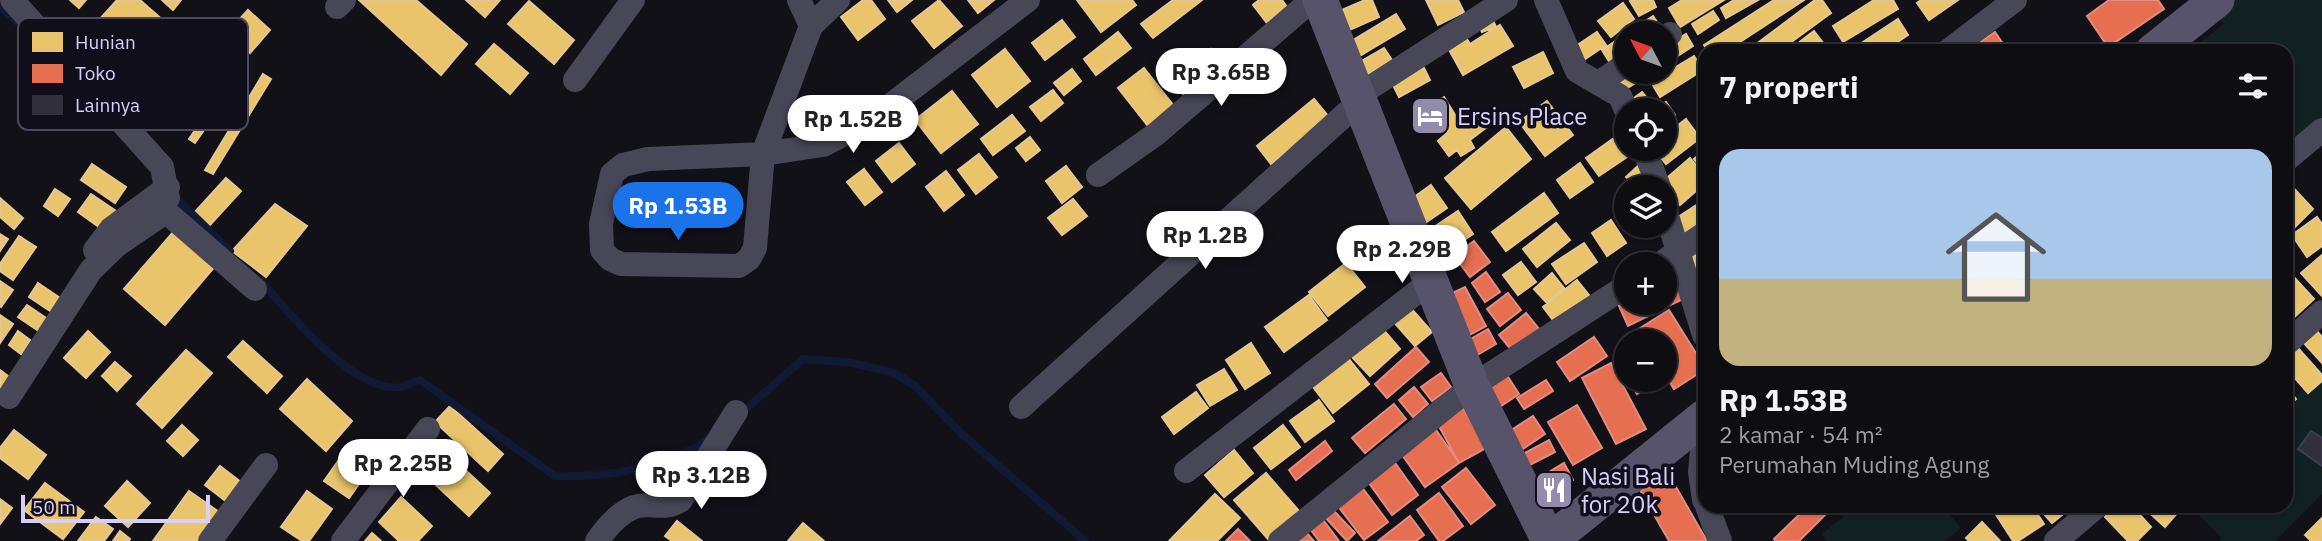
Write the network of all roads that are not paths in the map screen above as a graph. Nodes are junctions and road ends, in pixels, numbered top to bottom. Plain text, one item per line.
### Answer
1 (12, 0) edge
2 (633, 0) edge
3 (799, 0) edge
4 (838, 0) edge
5 (1028, 0) edge
6 (1312, 0) edge
7 (1320, 0) edge
8 (1506, 0) edge
9 (1546, 0) edge
10 (2015, 0) edge
11 (2217, 0) edge
12 (28, 18) edge
13 (811, 26) junction
14 (1957, 44) edge
15 (2163, 44) edge
16 (1614, 72) edge
17 (575, 80) dead end
18 (1600, 82) junction
19 (1621, 98) edge
20 (1358, 99) junction
21 (129, 130) edge
22 (2322, 130) edge
23 (763, 153) junction
24 (2293, 154) edge
25 (1098, 175) dead end
26 (166, 199) junction
27 (1698, 238) edge
28 (1677, 253) edge
29 (1677, 278) edge
30 (1430, 282) junction
31 (255, 289) dead end
32 (1614, 294) edge
33 (2322, 312) edge
34 (1698, 322) edge
35 (2293, 338) edge
36 (1472, 386) junction
37 (5, 405) edge
38 (1021, 407) dead end
39 (736, 412) dead end
40 (1698, 422) edge
41 (428, 429) dead end
42 (267, 464) dead end
43 (1186, 471) dead end
44 (1710, 513) edge
45 (2089, 513) edge
46 (209, 541) edge
47 (343, 541) edge
48 (597, 541) edge
49 (1280, 541) edge
50 (1550, 541) edge
51 (1720, 541) edge
52 (2056, 541) edge

1 - 12 street
2 - 17 street
3 - 13 street
4 - 13 street
5 - 23 street
6 - 25 street
7 - 20 street
8 - 20 street
9 - 18 street
10 - 14 street
11 - 15 street
13 - 23 street
16 - 18 street
18 - 19 street
20 - 30 street
20 - 38 street
21 - 26 street
22 - 24 street
23 - 23 street
26 - 31 street
26 - 37 street
27 - 28 street
29 - 34 street
30 - 36 street
30 - 43 street
32 - 36 street
33 - 35 street
36 - 49 street
36 - 50 street
39 - 48 street
40 - 50 street
41 - 47 street
42 - 46 street
44 - 51 street
45 - 52 street

